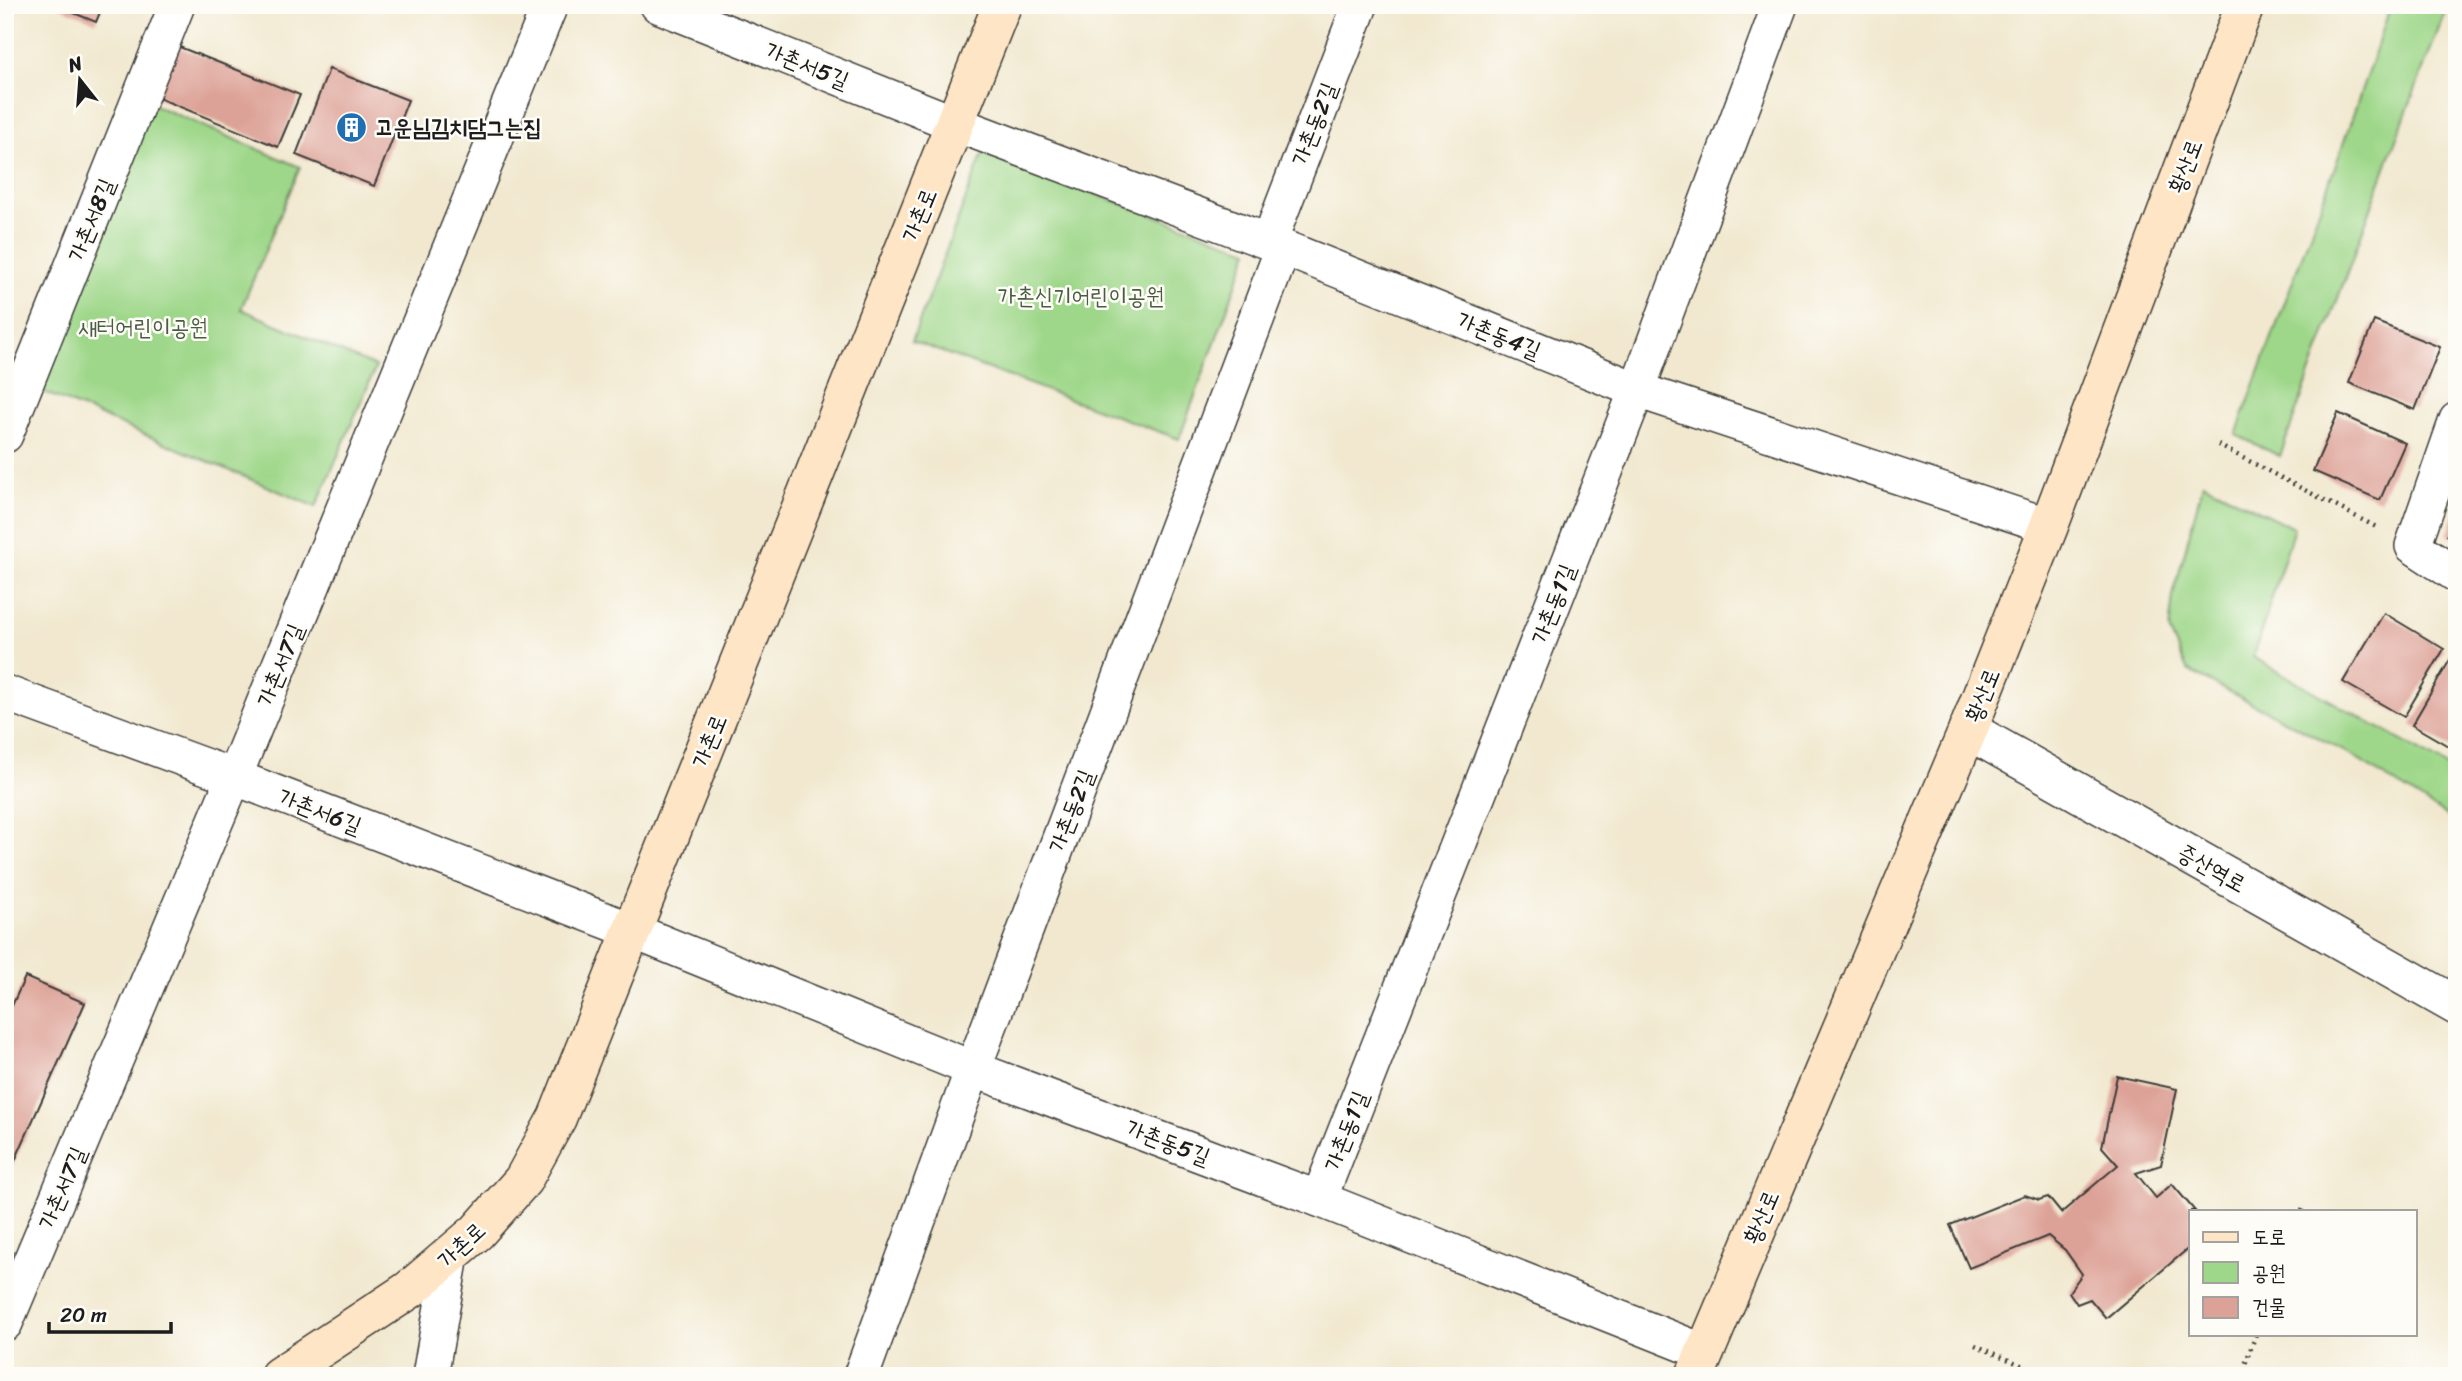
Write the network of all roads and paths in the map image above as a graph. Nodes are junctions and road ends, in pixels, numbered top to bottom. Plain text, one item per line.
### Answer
1 (177, 5) edge
2 (550, 5) edge
3 (658, 5) edge
4 (1002, 5) edge
5 (1360, 5) edge
6 (1780, 5) edge
7 (2245, 5) edge
8 (956, 124) junction
9 (1276, 245) junction
10 (1637, 390) junction
11 (2457, 420) edge
12 (5, 435) edge
13 (2218, 445) dead end
14 (2049, 526) junction
15 (2413, 546) junction
16 (2457, 575) edge
17 (5, 693) edge
18 (1968, 730) junction
19 (234, 778) junction
20 (633, 931) junction
21 (2457, 1006) edge
22 (973, 1069) junction
23 (1319, 1199) junction
24 (451, 1255) junction
25 (5, 1322) edge
26 (2255, 1336) edge
27 (1975, 1345) dead end
28 (1700, 1364) edge
29 (279, 1376) edge
30 (430, 1376) edge
31 (861, 1376) edge
32 (2046, 1376) edge
33 (2241, 1376) edge

1 - 12 street, 가촌서8길
2 - 19 street, 가촌서7길
3 - 8 street, 가촌서5길
4 - 8 main road, 가촌로
5 - 9 street, 가촌동2길
6 - 10 street, 가촌동1길
7 - 14 main road, 황산로
8 - 9 street, 가촌동4길
8 - 20 main road, 가촌로
9 - 10 street, 가촌동4길
9 - 22 street, 가촌동2길
10 - 14 street, 가촌동4길
10 - 23 street, 가촌동1길
11 - 15 street
13 - 15 path
14 - 18 main road, 황산로
15 - 16 street
17 - 19 street, 가촌서6길
18 - 21 street, 증산역로
18 - 28 main road, 황산로
19 - 20 street, 가촌서6길
19 - 25 street, 가촌서7길
20 - 22 street, 가촌동5길
20 - 24 main road, 가촌로
22 - 23 street, 가촌동5길
22 - 31 street, 가촌동2길
23 - 28 street, 가촌동5길
24 - 29 main road, 가촌로
24 - 30 street
26 - 33 path
27 - 32 path

